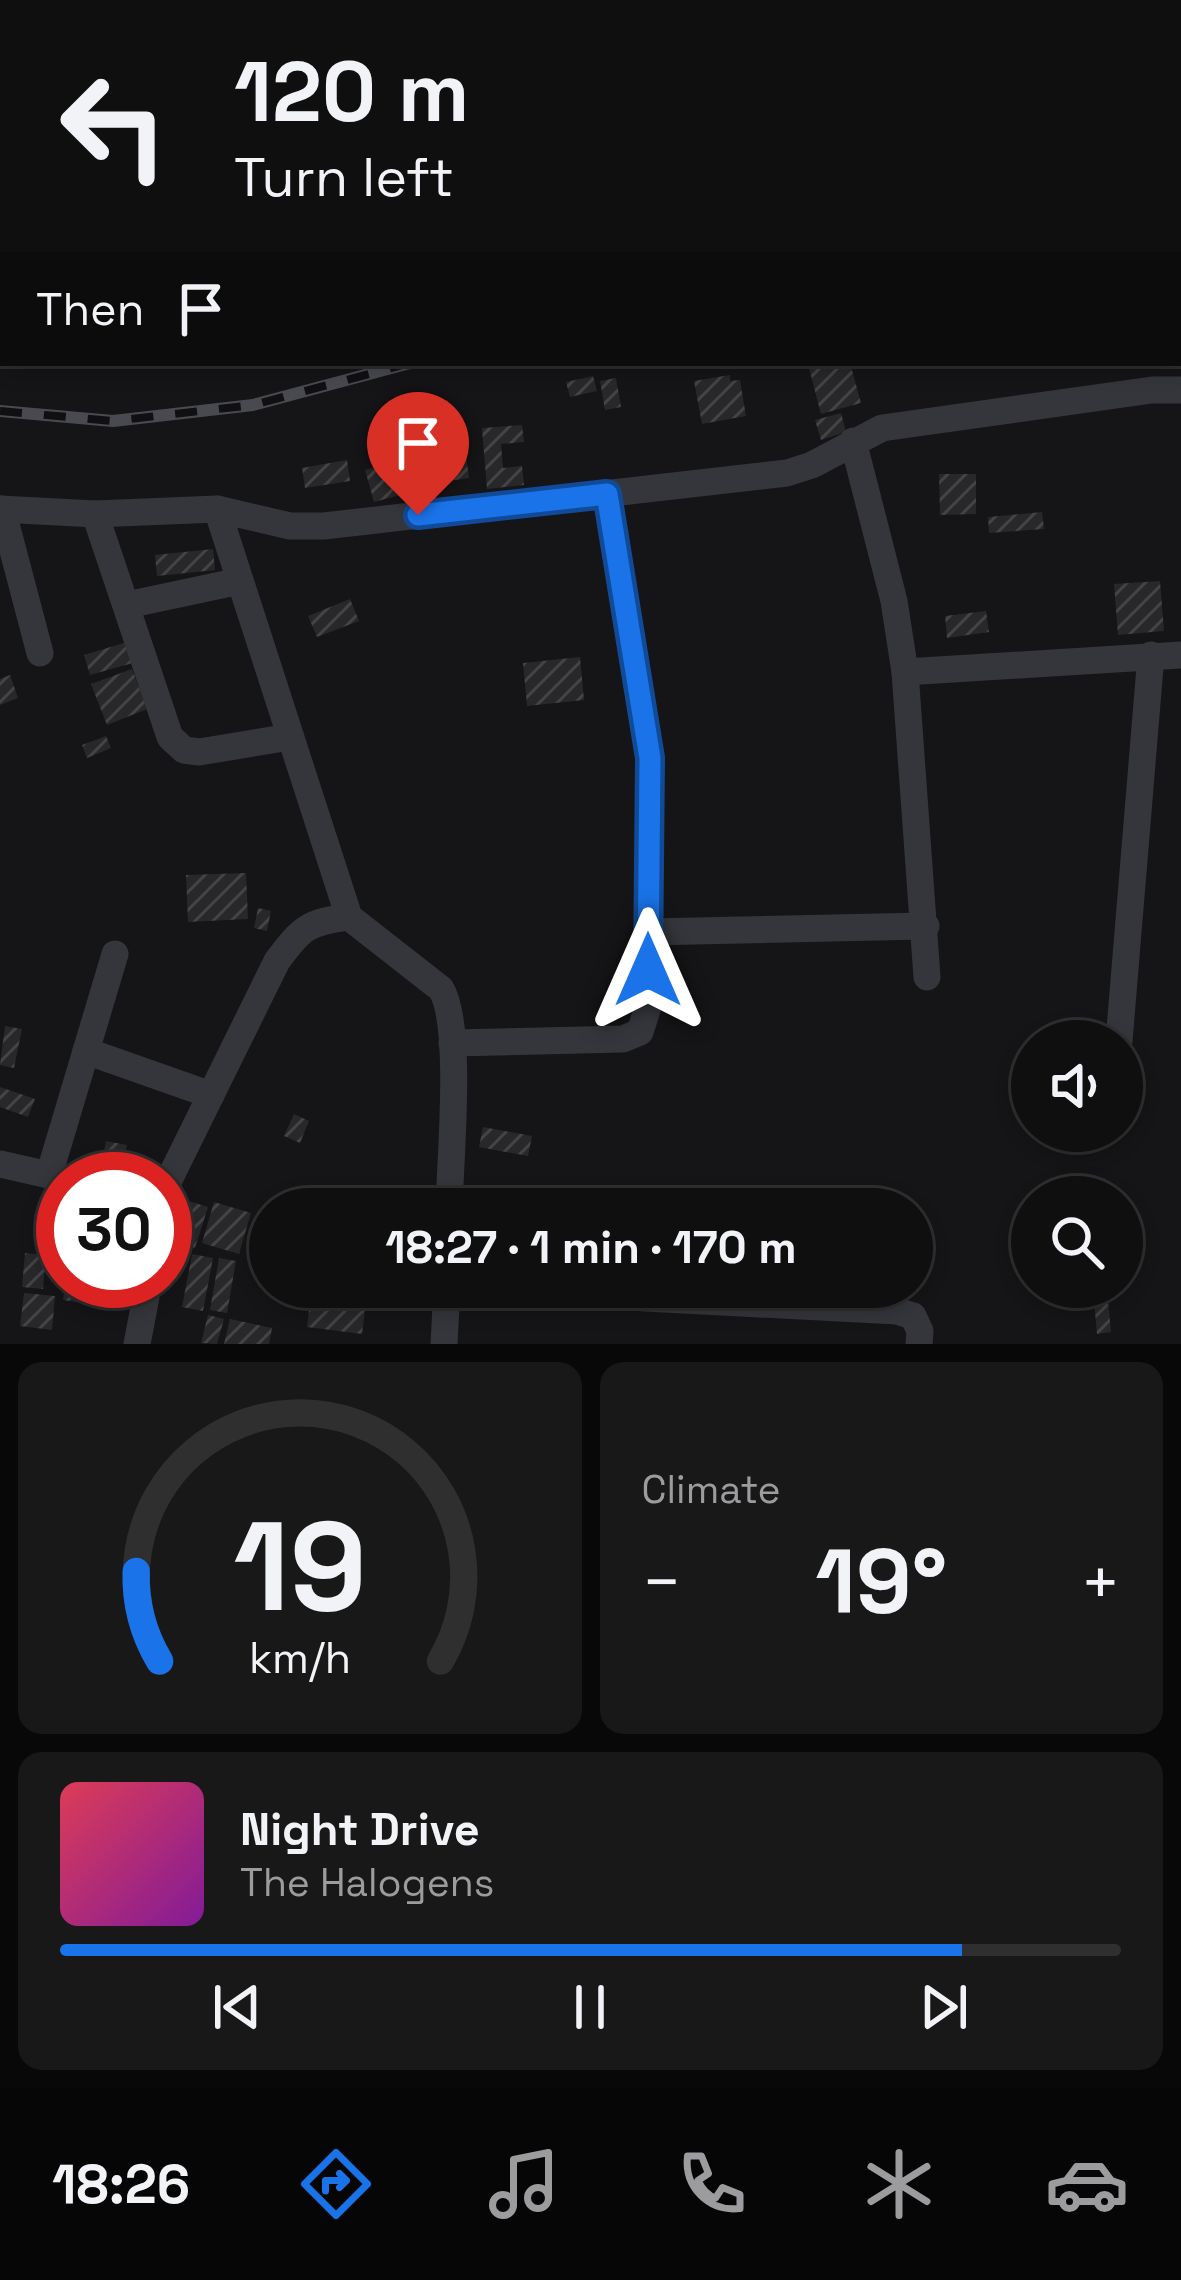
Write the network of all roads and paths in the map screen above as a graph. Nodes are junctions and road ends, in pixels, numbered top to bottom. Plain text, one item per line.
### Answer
1 (1151, 376) edge
2 (1181, 389) edge
3 (854, 441) junction
4 (607, 494) junction
5 (1, 509) edge
6 (217, 509) junction
7 (95, 514) junction
8 (240, 581) junction
9 (127, 605) junction
10 (40, 653) dead end
11 (1151, 655) junction
12 (1181, 655) edge
13 (905, 672) junction
14 (290, 736) junction
15 (349, 917) junction
16 (926, 926) junction
17 (649, 932) junction
18 (115, 954) dead end
19 (927, 976) dead end
20 (1121, 1020) edge
21 (452, 1043) junction
22 (86, 1051) junction
23 (211, 1095) junction
24 (63, 1152) edge
25 (183, 1152) edge
26 (0, 1164) edge
27 (36, 1172) edge
28 (449, 1188) edge
29 (144, 1308) edge
30 (446, 1308) edge
31 (855, 1308) edge
32 (137, 1344) edge
33 (444, 1344) edge
34 (919, 1344) edge

1 - 2 street
1 - 3 street
3 - 4 street
3 - 13 street
4 - 6 street
4 - 17 street
5 - 7 street
5 - 10 street
6 - 7 street
6 - 8 street
7 - 9 street
8 - 9 street
8 - 14 street
9 - 14 street
11 - 12 street
11 - 13 street
11 - 20 street
13 - 16 street
14 - 15 street
15 - 21 street
15 - 23 street
16 - 17 street
16 - 19 street
17 - 21 street
18 - 22 street
21 - 28 street
22 - 23 street
22 - 24 street
23 - 25 street
26 - 27 street
29 - 32 street
30 - 33 street
31 - 34 street

